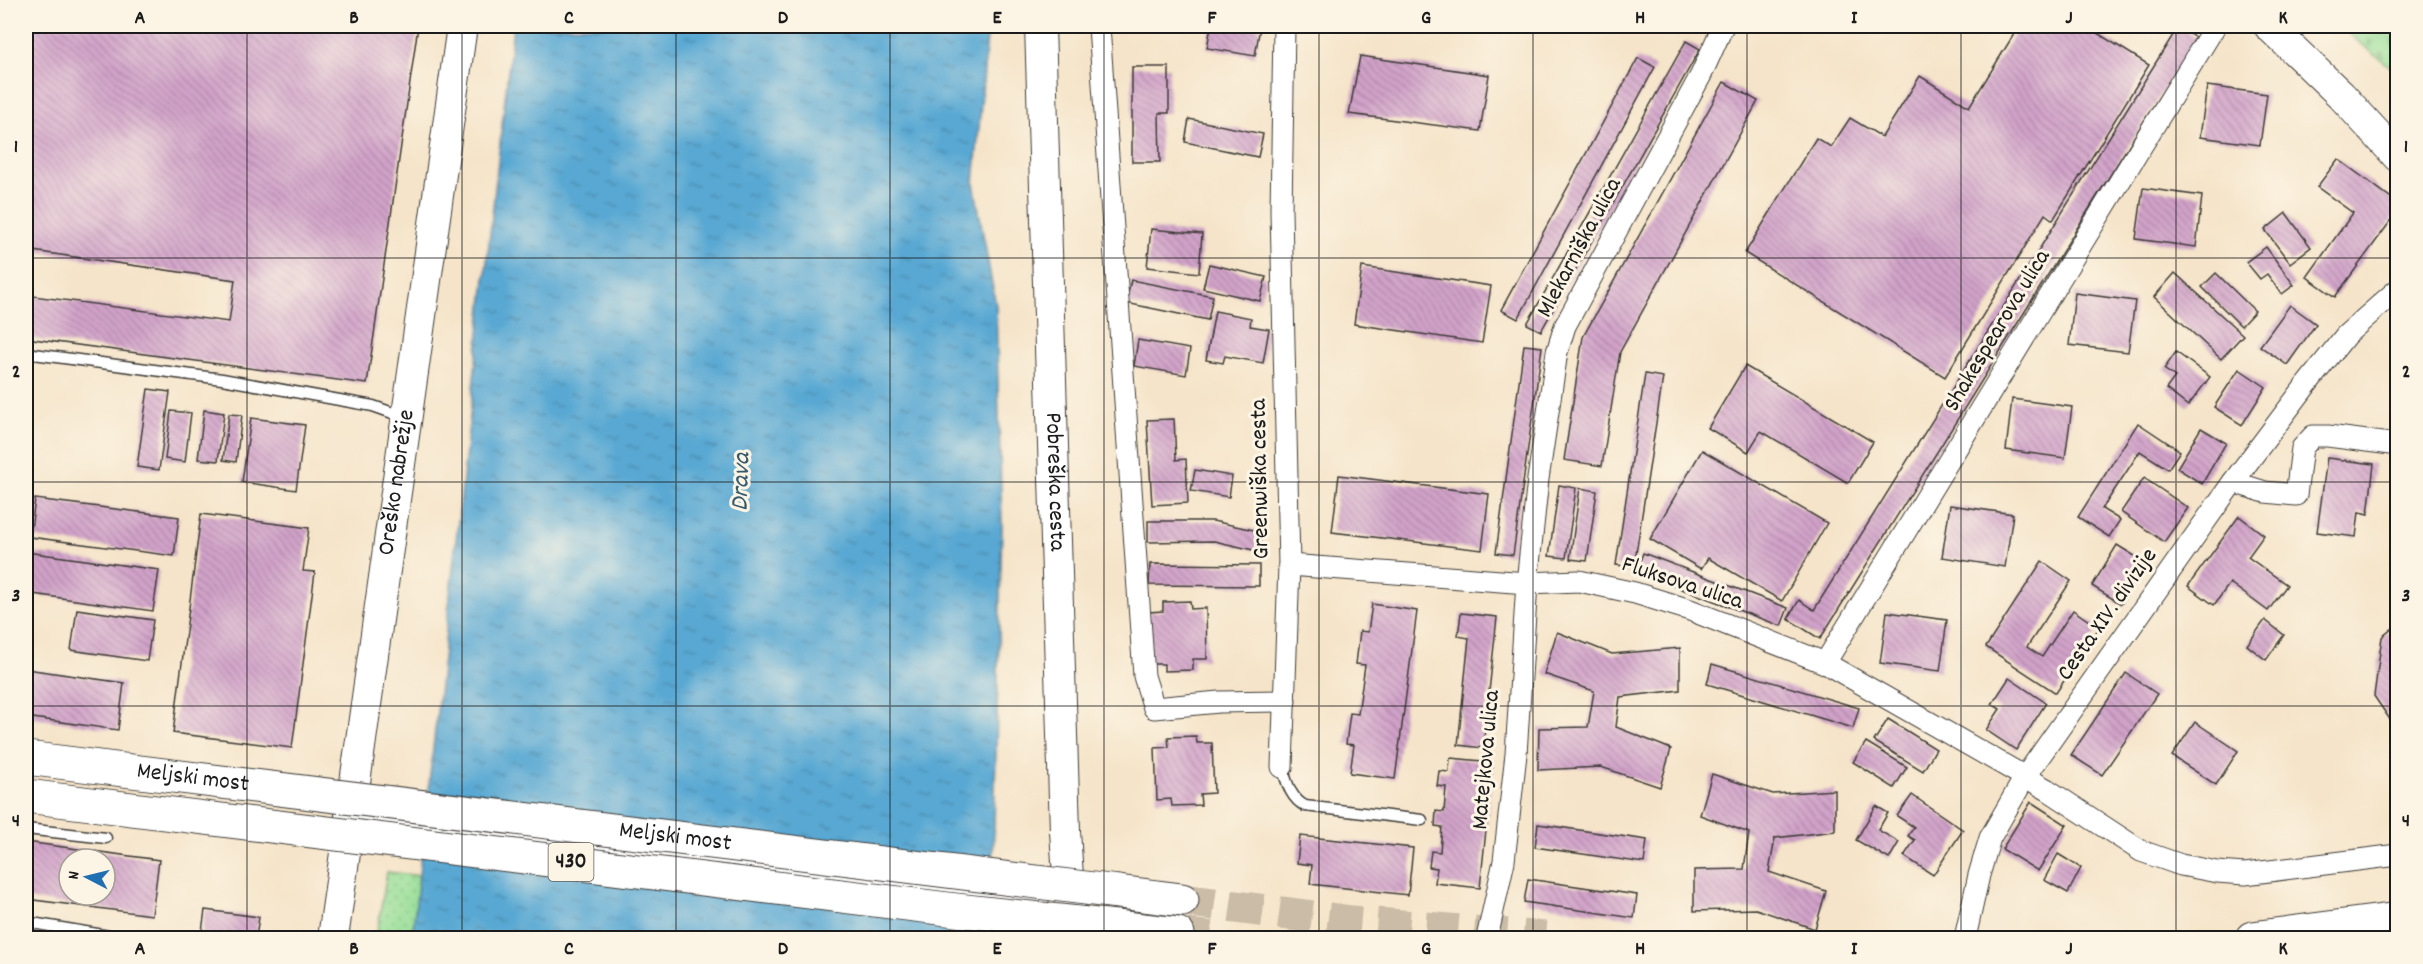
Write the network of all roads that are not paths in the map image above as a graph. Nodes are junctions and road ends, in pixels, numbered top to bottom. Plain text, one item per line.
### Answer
1 (462, 26) edge
2 (1040, 26) edge
3 (1099, 26) edge
4 (1284, 26) edge
5 (1724, 26) edge
6 (2215, 26) edge
7 (2270, 26) edge
8 (2397, 157) edge
9 (2397, 289) edge
10 (26, 353) edge
11 (407, 418) junction
12 (2397, 445) edge
13 (2233, 482) junction
14 (1289, 565) junction
15 (1527, 583) junction
16 (1826, 663) junction
17 (1285, 701) junction
18 (26, 758) edge
19 (1282, 767) joint
20 (2025, 777) junction
21 (26, 796) edge
22 (350, 816) junction
23 (1422, 820) dead end
24 (26, 829) edge
25 (106, 838) dead end
26 (2397, 855) edge
27 (1182, 900) tunnel mouth
28 (1070, 902) junction
29 (2397, 919) edge
30 (26, 922) edge
31 (1178, 934) tunnel mouth
32 (121, 939) edge
33 (333, 939) edge
34 (1072, 939) edge
35 (1487, 939) edge
36 (1965, 939) edge
37 (2252, 939) edge

1 - 11 street, Oreško nabrežje
2 - 28 street, Pobreška cesta
3 - 17 street
4 - 14 street, Greenwiška cesta
5 - 15 street, Mlekarniška ulica
6 - 16 street, Shakespearova ulica
7 - 8 street
9 - 13 street, Cesta XIV. divizije
10 - 11 lane
11 - 22 street, Oreško nabrežje
12 - 13 street
13 - 20 street, Cesta XIV. divizije
14 - 15 street, Fluksova ulica
14 - 17 street, Greenwiška cesta
15 - 16 street, Fluksova ulica
15 - 35 street, Matejkova ulica
16 - 20 street, Fluksova ulica
17 - 19 street, Greenwiška cesta
18 - 27 highway, Meljski most / 430, bridge
19 - 23 lane, Greenwiška cesta
20 - 26 street
20 - 36 street, Cesta XIV. divizije
21 - 31 highway, Meljski most / 430, bridge
22 - 28 street, Meljski most
22 - 33 street, Oreško nabrežje
24 - 25 lane
28 - 34 street, Pobreška cesta
29 - 37 highway
30 - 32 lane

